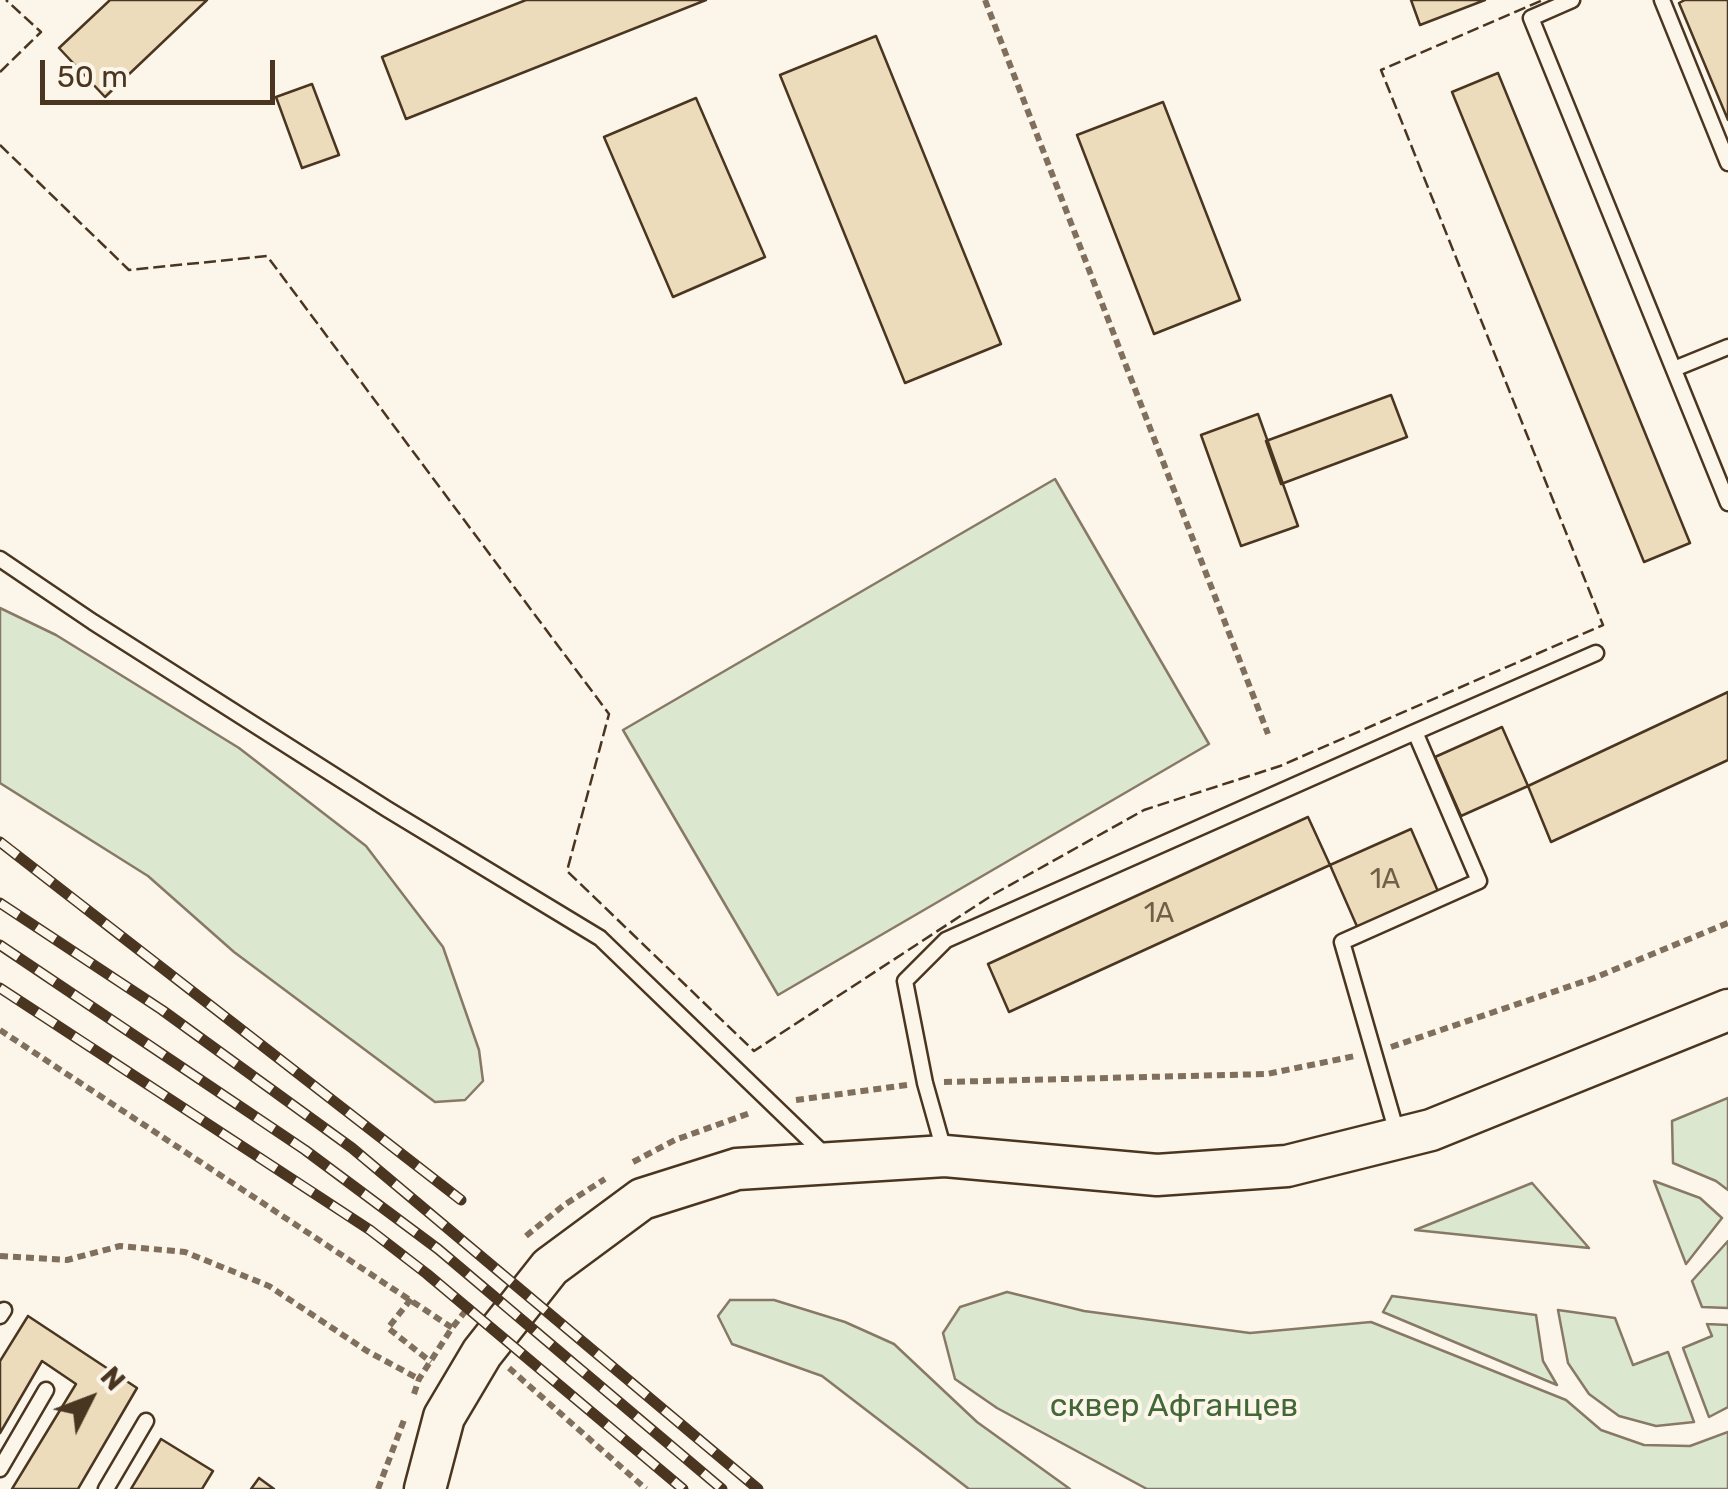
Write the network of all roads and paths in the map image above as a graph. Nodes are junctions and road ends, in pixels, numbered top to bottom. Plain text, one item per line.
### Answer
1 (985, 0) edge
2 (1572, 0) edge
3 (1662, 0) edge
4 (1728, 163) edge
5 (1728, 346) edge
6 (1674, 369) junction
7 (1728, 503) edge
8 (0, 559) edge
9 (1596, 653) dead end
10 (1415, 732) junction
11 (1268, 734) dead end
12 (1728, 1010) edge
13 (0, 1030) edge
14 (1399, 1138) junction
15 (945, 1156) junction
16 (833, 1162) junction
17 (0, 1256) edge
18 (411, 1299) junction
19 (482, 1350) junction
20 (431, 1362) dead end
21 (420, 1379) dead end
22 (46, 1390) dead end
23 (146, 1421) dead end
24 (0, 1469) edge
25 (106, 1489) edge
26 (425, 1489) edge
27 (646, 1489) edge

1 - 11 path
2 - 6 lane
3 - 4 lane
5 - 6 lane
6 - 7 lane
8 - 16 lane
9 - 10 lane
10 - 14 lane
10 - 15 lane
12 - 14 main road
13 - 18 path
14 - 15 main road
15 - 16 main road
16 - 19 main road
17 - 21 path
18 - 19 path
18 - 20 path
19 - 26 main road
19 - 27 path
22 - 24 lane
23 - 25 lane

